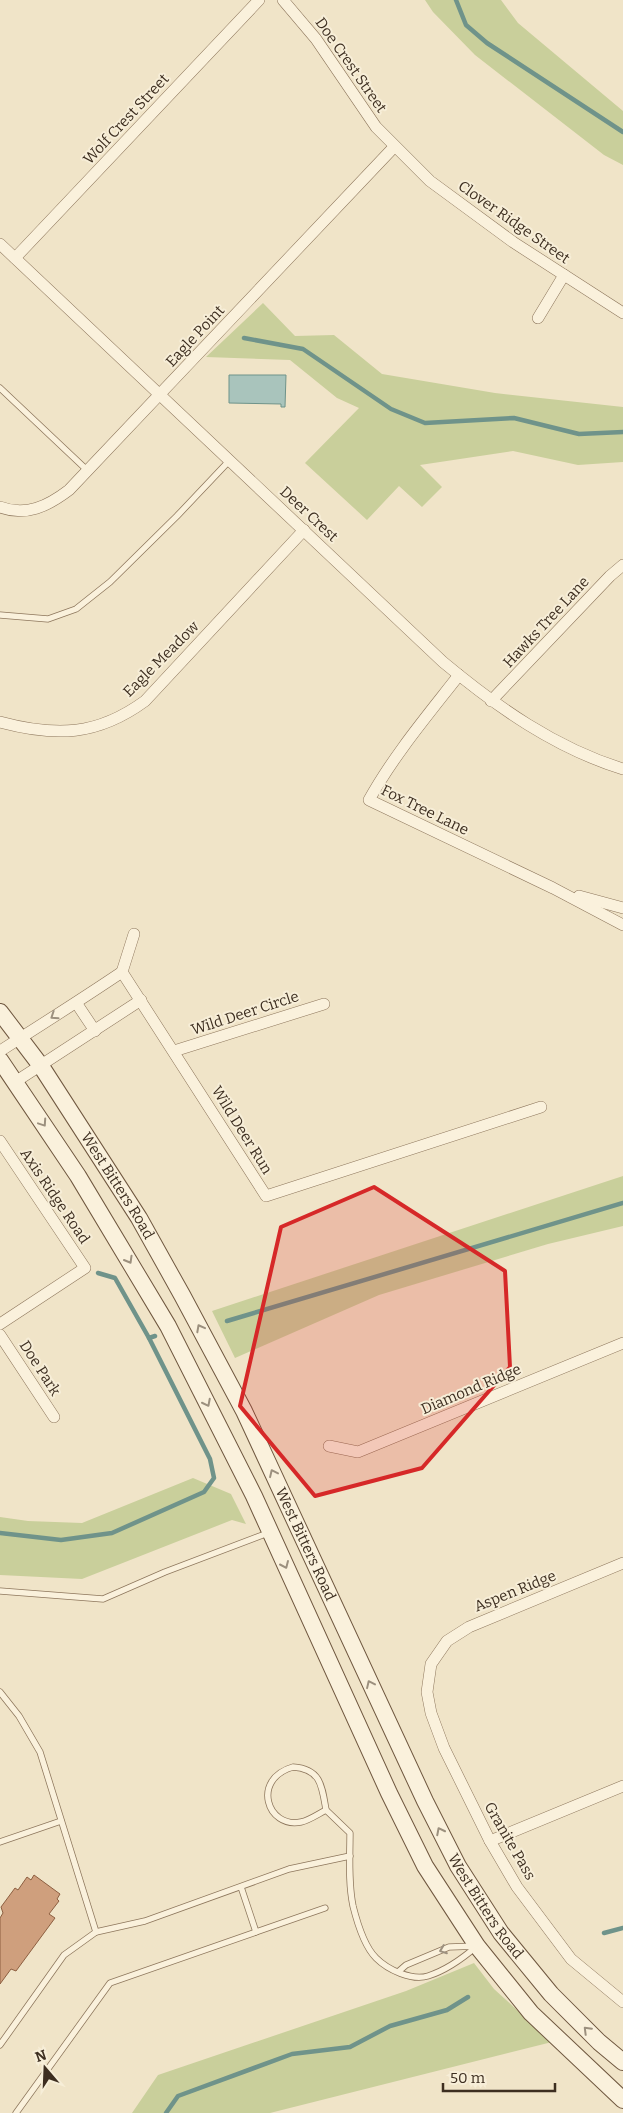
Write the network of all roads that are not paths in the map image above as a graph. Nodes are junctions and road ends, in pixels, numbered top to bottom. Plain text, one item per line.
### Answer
1 (259, 0) edge
2 (283, 0) edge
3 (394, 146) junction
4 (0, 244) edge
5 (15, 258) junction
6 (564, 275) junction
7 (623, 313) edge
8 (538, 318) dead end
9 (0, 388) edge
10 (161, 394) junction
11 (231, 460) junction
12 (88, 471) junction
13 (0, 507) edge
14 (304, 530) junction
15 (623, 565) edge
16 (0, 615) edge
17 (459, 675) junction
18 (491, 701) junction
19 (0, 722) edge
20 (623, 769) edge
21 (553, 888) junction
22 (623, 908) edge
23 (623, 925) edge
24 (134, 934) dead end
25 (122, 972) junction
26 (141, 1000) junction
27 (77, 1004) junction
28 (324, 1004) dead end
29 (0, 1012) edge
30 (95, 1030) junction
31 (20, 1039) junction
32 (0, 1051) edge
33 (174, 1051) junction
34 (0, 1060) edge
35 (41, 1066) junction
36 (15, 1082) junction
37 (541, 1108) dead end
38 (0, 1142) edge
39 (0, 1324) edge
40 (0, 1335) edge
41 (623, 1343) edge
42 (244, 1411) junction
43 (54, 1418) dead end
44 (218, 1423) junction
45 (329, 1446) dead end
46 (270, 1532) junction
47 (623, 1563) edge
48 (0, 1591) edge
49 (432, 1664) joint
50 (0, 1692) edge
51 (623, 1786) edge
52 (326, 1810) junction
53 (60, 1821) junction
54 (490, 1841) junction
55 (0, 1842) edge
56 (350, 1856) junction
57 (241, 1887) junction
58 (325, 1908) dead end
59 (96, 1932) junction
60 (256, 1932) junction
61 (501, 1933) junction
62 (476, 1946) junction
63 (398, 1972) junction
64 (623, 2002) edge
65 (0, 2045) edge
66 (623, 2062) edge
67 (623, 2100) edge
68 (16, 2113) edge

1 - 5 street, Wolf Crest Street
2 - 3 street, Doe Crest Street
3 - 6 street, Clover Ridge Street
3 - 10 street, Eagle Point
4 - 5 street, Deer Crest
5 - 10 street, Deer Crest
6 - 7 street, Clover Ridge Street
6 - 8 street
9 - 12 lane
10 - 11 street, Deer Crest
10 - 12 street, Eagle Point
11 - 14 street, Deer Crest
11 - 16 lane
12 - 13 street, Eagle Point
14 - 17 street, Deer Crest
14 - 19 street, Eagle Meadow
15 - 18 street, Hawks Tree Lane
17 - 18 street, Deer Crest
17 - 21 street, Fox Tree Lane
18 - 20 street, Deer Crest
21 - 22 street, Fox Tree Lane
21 - 23 street, Fox Tree Lane
24 - 25 street
25 - 26 street, Wild Deer Run
25 - 27 street
26 - 30 street
26 - 33 street, Wild Deer Run
27 - 30 street
27 -> 31 street
28 - 33 street, Wild Deer Circle
29 - 31 main road, West Bitters Road
30 - 35 street
31 - 32 street
31 - 35 main road, West Bitters Road
33 - 37 street, Wild Deer Run
34 - 36 main road, West Bitters Road
35 - 36 street
42 -> 35 main road, West Bitters Road
36 -> 44 main road, West Bitters Road
38 - 39 street, Axis Ridge Road
40 - 43 street, Doe Park
41 - 45 street, Diamond Ridge
42 - 44 main road
61 -> 42 main road, West Bitters Road
44 - 46 main road, West Bitters Road
46 - 48 lane
46 -> 62 main road, West Bitters Road
47 - 49 street, Aspen Ridge
49 - 54 street, Granite Pass
50 - 53 lane
51 - 54 street
52 - 52 lane
52 - 56 lane
53 - 55 lane
53 - 59 lane
54 - 64 street, Granite Pass
56 - 57 lane
56 - 63 lane
57 - 59 lane
57 - 60 lane
58 - 60 lane
59 - 65 lane
60 - 68 lane
61 - 62 main road
66 -> 61 main road, West Bitters Road
62 -> 63 lane
62 - 63 lane
62 - 67 main road, West Bitters Road

